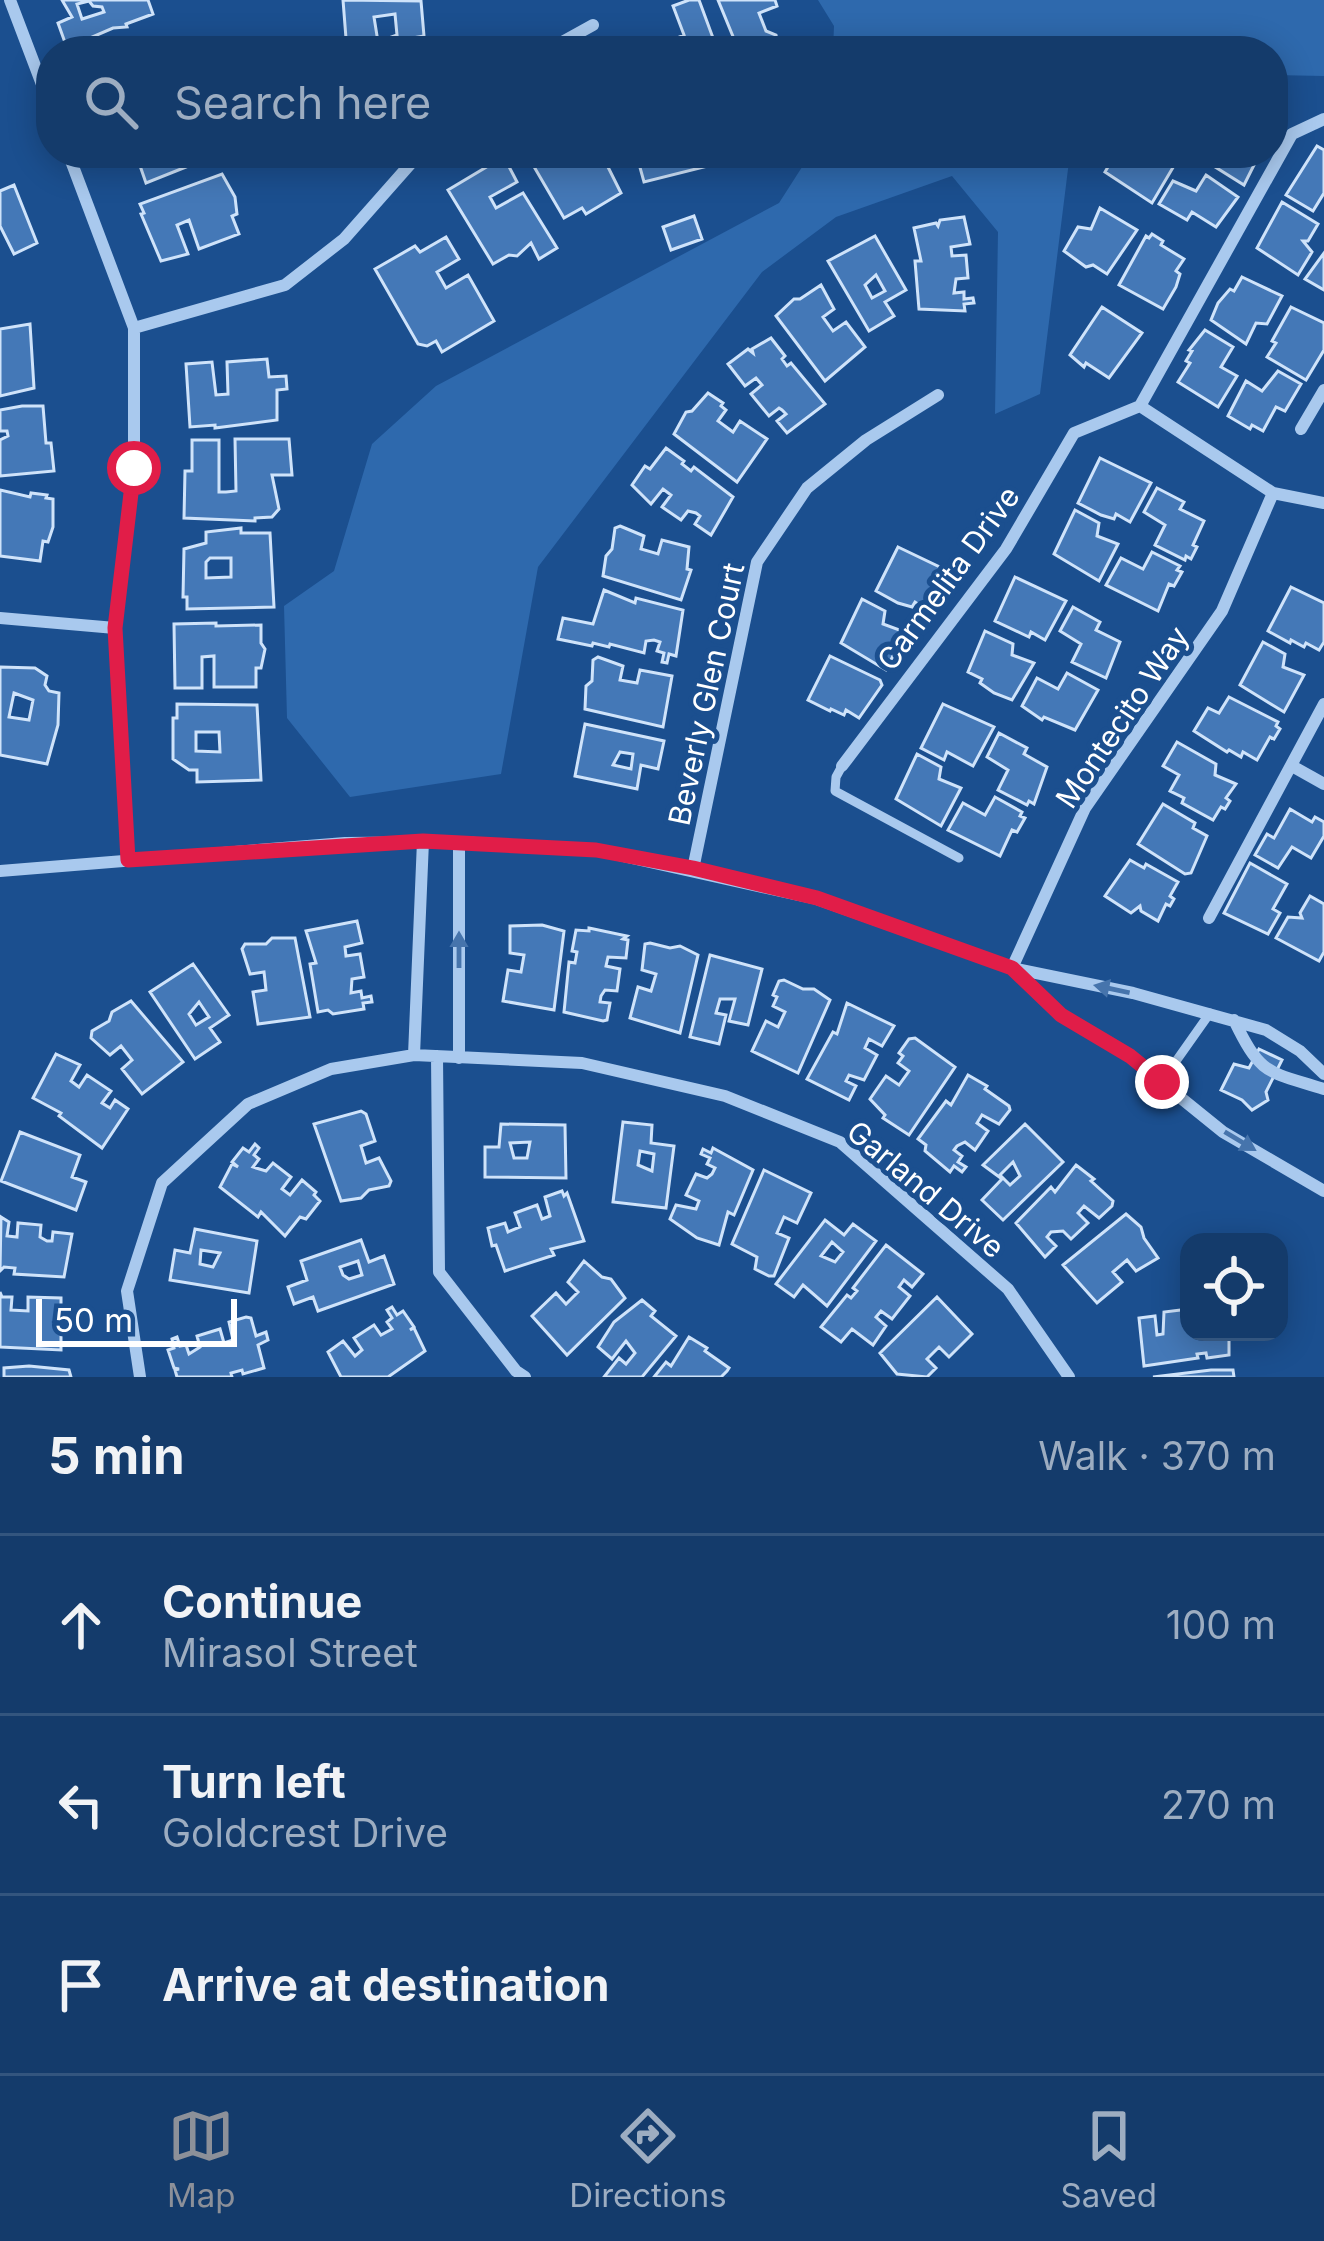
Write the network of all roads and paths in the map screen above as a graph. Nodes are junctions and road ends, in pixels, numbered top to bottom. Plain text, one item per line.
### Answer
1 (10, 0) edge
2 (592, 25) dead end
3 (573, 36) edge
4 (36, 68) edge
5 (1324, 119) edge
6 (1288, 141) edge
7 (74, 168) edge
8 (407, 168) edge
9 (1273, 168) edge
10 (134, 328) junction
11 (1324, 390) edge
12 (938, 395) dead end
13 (1140, 406) junction
14 (1301, 429) dead end
15 (1273, 494) junction
16 (1324, 503) edge
17 (0, 618) edge
18 (115, 628) junction
19 (1324, 704) edge
20 (842, 766) joint
21 (1292, 766) junction
22 (1324, 784) edge
23 (423, 841) junction
24 (458, 842) junction
25 (958, 858) dead end
26 (128, 860) junction
27 (693, 868) junction
28 (0, 872) edge
29 (1209, 918) dead end
30 (1012, 968) junction
31 (1210, 1013) junction
32 (1234, 1021) junction
33 (414, 1055) junction
34 (436, 1056) junction
35 (458, 1058) junction
36 (1324, 1074) edge
37 (1162, 1082) junction
38 (1324, 1089) edge
39 (1324, 1191) edge
40 (140, 1377) edge
41 (526, 1377) edge
42 (1069, 1377) edge

1 - 4 street
2 - 3 street
5 - 6 street
7 - 10 street
8 - 10 street
9 - 13 street
10 - 18 street
11 - 14 street
12 - 27 street, Beverly Glen Court
13 - 15 street
13 - 20 street, Carmelita Drive
15 - 16 street
15 - 30 street, Montecito Way
17 - 18 street
18 - 26 street
19 - 21 street
20 - 25 lane
21 - 22 street
21 - 29 street
23 - 24 street
23 - 26 street
23 - 33 street
24 - 27 street
35 -> 24 street
26 - 28 street
27 - 30 street
31 -> 30 street
30 - 37 street
31 - 32 street
31 - 37 lane
32 - 36 street
32 - 38 street
33 - 34 street, Garland Drive
33 - 40 street, Garland Drive
34 - 35 street, Garland Drive
34 - 41 street
35 - 42 street, Garland Drive
37 -> 39 street

